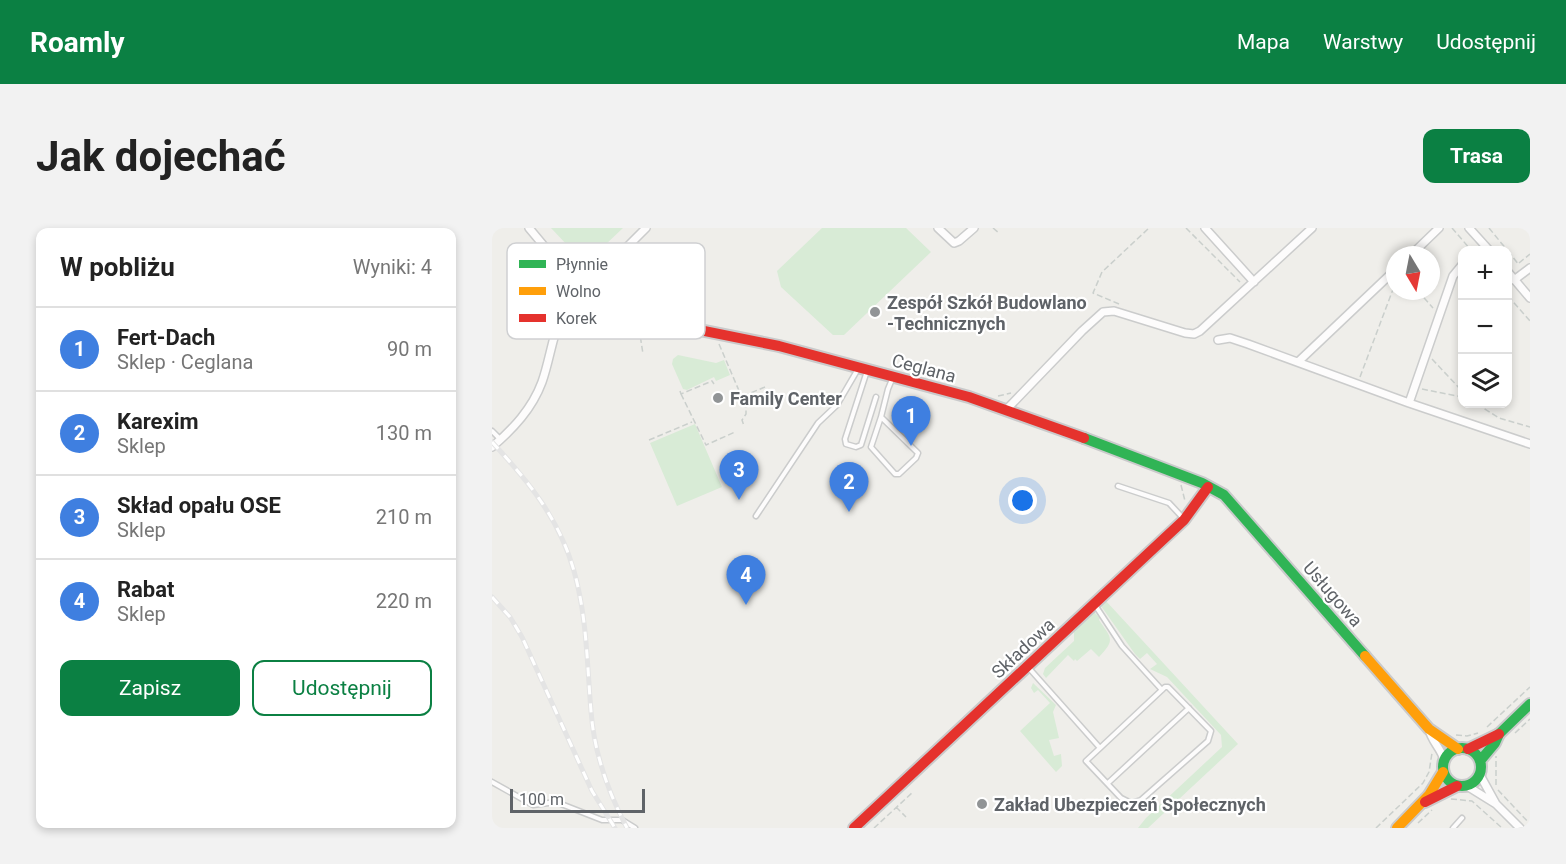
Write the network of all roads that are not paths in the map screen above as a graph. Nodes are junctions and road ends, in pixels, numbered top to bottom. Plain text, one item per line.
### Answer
1 (528, 228) edge
2 (646, 228) edge
3 (938, 228) edge
4 (974, 228) edge
5 (1204, 228) edge
6 (1312, 228) edge
7 (1439, 228) edge
8 (1469, 228) edge
9 (542, 243) edge
10 (631, 243) edge
11 (1420, 246) edge
12 (1484, 246) edge
13 (1458, 270) edge
14 (1528, 270) edge
15 (1512, 277) edge
16 (1386, 279) edge
17 (1514, 280) junction
18 (1254, 282) junction
19 (1530, 298) edge
20 (705, 332) edge
21 (554, 339) edge
22 (1218, 340) dead end
23 (1298, 362) junction
24 (862, 369) junction
25 (893, 377) junction
26 (876, 397) dead end
27 (1409, 403) junction
28 (1007, 409) junction
29 (881, 417) junction
30 (492, 431) edge
31 (500, 440) junction
32 (1530, 444) edge
33 (492, 447) edge
34 (1118, 486) dead end
35 (1208, 487) junction
36 (756, 516) dead end
37 (1184, 520) junction
38 (1095, 604) junction
39 (1028, 667) junction
40 (1162, 690) junction
41 (1530, 704) edge
42 (1189, 708) junction
43 (1429, 729) junction
44 (1504, 736) junction
45 (1100, 748) junction
46 (1463, 749) junction
47 (1444, 760) junction
48 (1480, 761) junction
49 (1443, 772) junction
50 (1480, 775) junction
51 (492, 782) edge
52 (1108, 783) junction
53 (1462, 786) junction
54 (1439, 794) junction
55 (1496, 804) junction
56 (1462, 818) dead end
57 (634, 828) edge
58 (854, 828) edge
59 (1397, 828) edge
60 (1453, 828) edge
61 (1520, 828) edge

1 - 9 street
2 - 10 street
3 - 4 street
5 - 18 street
6 - 18 street
7 - 11 street
8 - 12 street
13 - 27 street
14 - 17 street
15 - 17 street
16 - 23 street
17 - 19 street
18 - 28 street
20 - 24 street, Ceglana
21 - 31 street
22 - 23 street
23 - 27 street
24 - 25 street, Ceglana
24 - 26 lane
24 - 36 lane
25 - 28 street, Ceglana
25 - 29 lane
27 - 32 street
28 - 35 street, Ceglana
29 - 29 lane
30 - 31 lane
31 - 33 street
34 - 37 lane
35 - 37 street, Składowa
35 - 43 street, Usługowa
37 - 38 street, Składowa
38 - 39 street, Składowa
38 - 40 lane
39 - 45 lane
39 - 58 street, Składowa
40 - 42 lane
40 - 45 lane
41 - 44 street
42 - 52 lane
42 - 52 lane
43 - 46 street, Usługowa
43 - 47 street, Usługowa
44 - 46 street
44 - 48 street
45 - 52 lane
46 - 47 street
46 - 48 street
47 - 49 street
48 - 50 street
49 - 53 street
49 - 54 street
50 - 53 street
50 - 55 street
51 - 57 lane
53 - 54 street
53 - 55 street
54 - 59 street
55 - 61 street
56 - 60 lane

